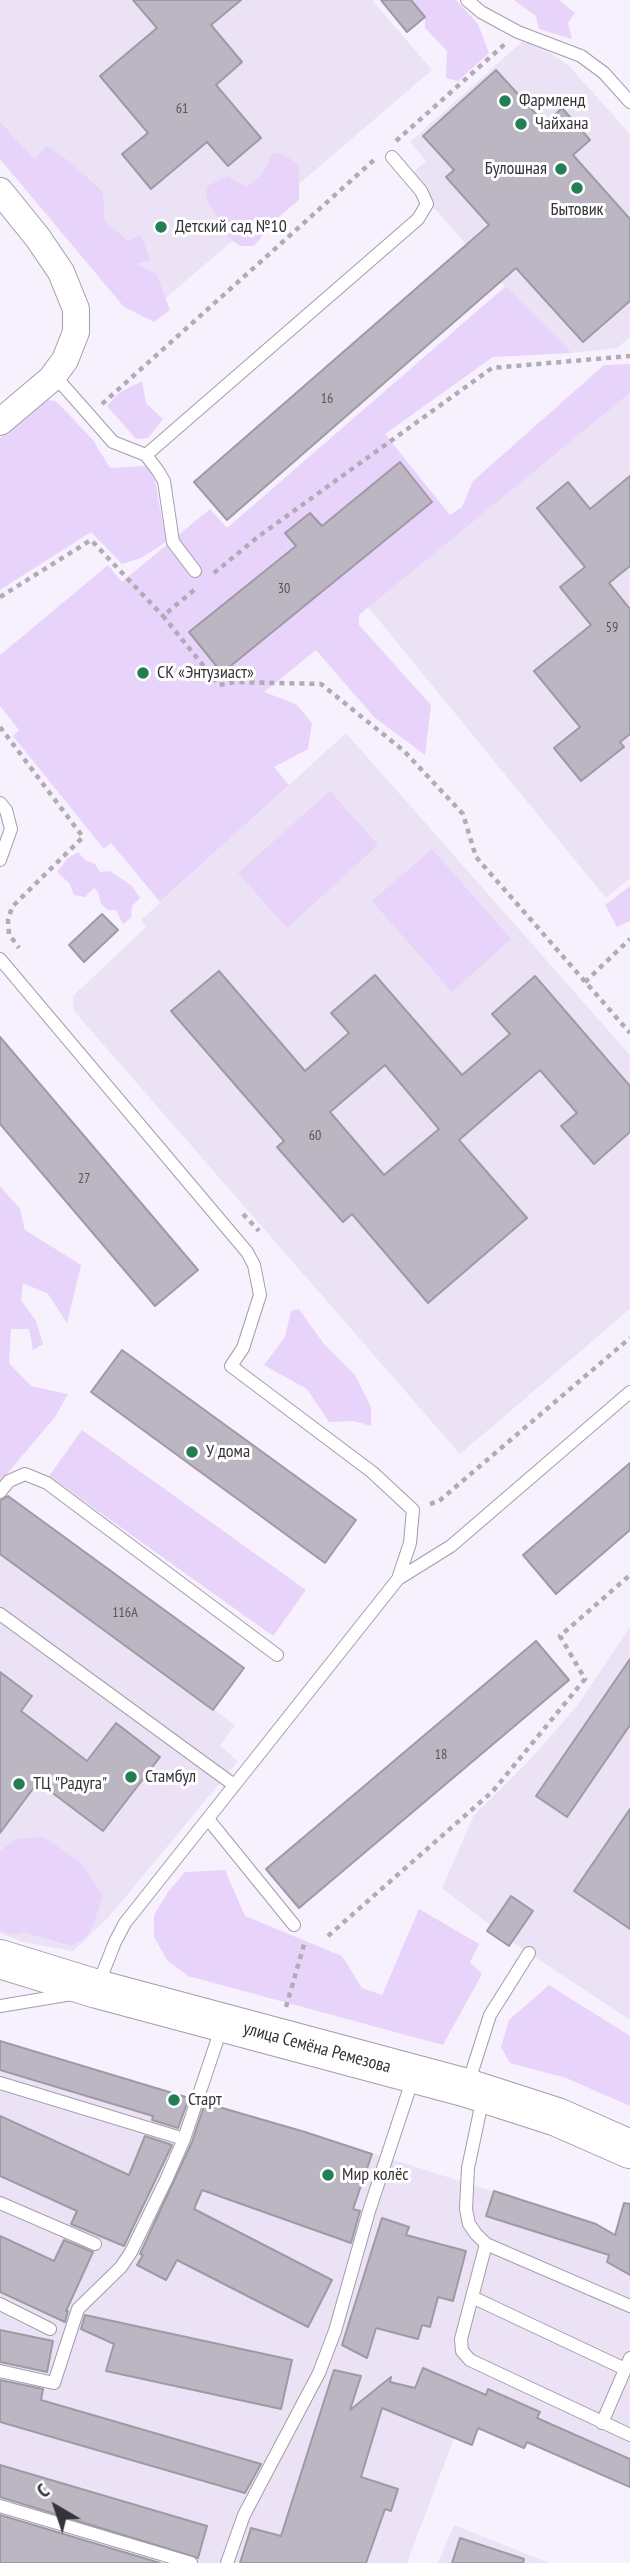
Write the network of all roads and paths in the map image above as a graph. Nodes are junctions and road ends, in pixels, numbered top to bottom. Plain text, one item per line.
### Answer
1 (467, 0) edge
2 (518, 32) junction
3 (630, 102) edge
4 (389, 153) joint
5 (376, 159) dead end
6 (0, 191) edge
7 (630, 356) edge
8 (54, 375) junction
9 (4, 411) edge
10 (88, 416) junction
11 (146, 455) junction
12 (195, 571) dead end
13 (206, 580) dead end
14 (195, 589) dead end
15 (0, 597) edge
16 (163, 616) junction
17 (0, 727) edge
18 (0, 803) edge
19 (0, 860) edge
20 (630, 939) edge
21 (25, 956) dead end
22 (0, 959) edge
23 (585, 982) junction
24 (630, 1033) edge
25 (241, 1211) dead end
26 (259, 1231) dead end
27 (630, 1338) edge
28 (630, 1392) edge
29 (0, 1492) edge
30 (413, 1510) junction
31 (630, 1575) edge
32 (398, 1579) junction
33 (0, 1614) edge
34 (277, 1656) dead end
35 (234, 1785) junction
36 (208, 1819) junction
37 (294, 1925) dead end
38 (308, 1930) dead end
39 (328, 1936) dead end
40 (529, 1953) dead end
41 (0, 1959) edge
42 (97, 1989) junction
43 (0, 2007) edge
44 (285, 2008) dead end
45 (223, 2023) junction
46 (415, 2074) junction
47 (0, 2083) edge
48 (476, 2091) junction
49 (184, 2139) junction
50 (630, 2149) edge
51 (0, 2203) edge
52 (95, 2244) dead end
53 (486, 2244) junction
54 (472, 2297) junction
55 (0, 2304) edge
56 (630, 2306) edge
57 (50, 2329) dead end
58 (628, 2363) edge
59 (0, 2371) edge
60 (602, 2423) junction
61 (630, 2435) edge
62 (0, 2506) edge
63 (191, 2563) edge
64 (227, 2563) edge

1 - 2 lane
2 - 3 lane
2 - 4 path
4 - 11 lane
5 - 10 path
6 - 8 street
7 - 13 path
8 - 9 street
8 - 10 lane
10 - 11 lane
11 - 12 lane
14 - 16 path
15 - 16 path
16 - 23 path
17 - 21 path
18 - 19 lane
20 - 23 path
22 - 30 lane
23 - 24 path
25 - 26 path
27 - 30 path
28 - 32 lane
29 - 34 lane
30 - 32 lane
31 - 39 path
32 - 35 lane
33 - 35 lane
35 - 36 lane
36 - 37 lane
36 - 42 lane
38 - 44 path
40 - 48 lane
41 - 42 main road, улица Семёна Ремезова
42 - 43 lane
42 - 45 main road, улица Семёна Ремезова
45 - 46 main road, улица Семёна Ремезова
45 - 49 lane
46 - 48 main road, улица Семёна Ремезова
46 - 64 lane
47 - 49 lane
48 - 50 main road, улица Семёна Ремезова
48 - 53 lane
49 - 59 lane
51 - 52 lane
53 - 54 lane
53 - 56 lane
54 - 58 lane
54 - 60 lane
55 - 57 lane
58 - 60 lane
60 - 61 lane
62 - 63 lane

